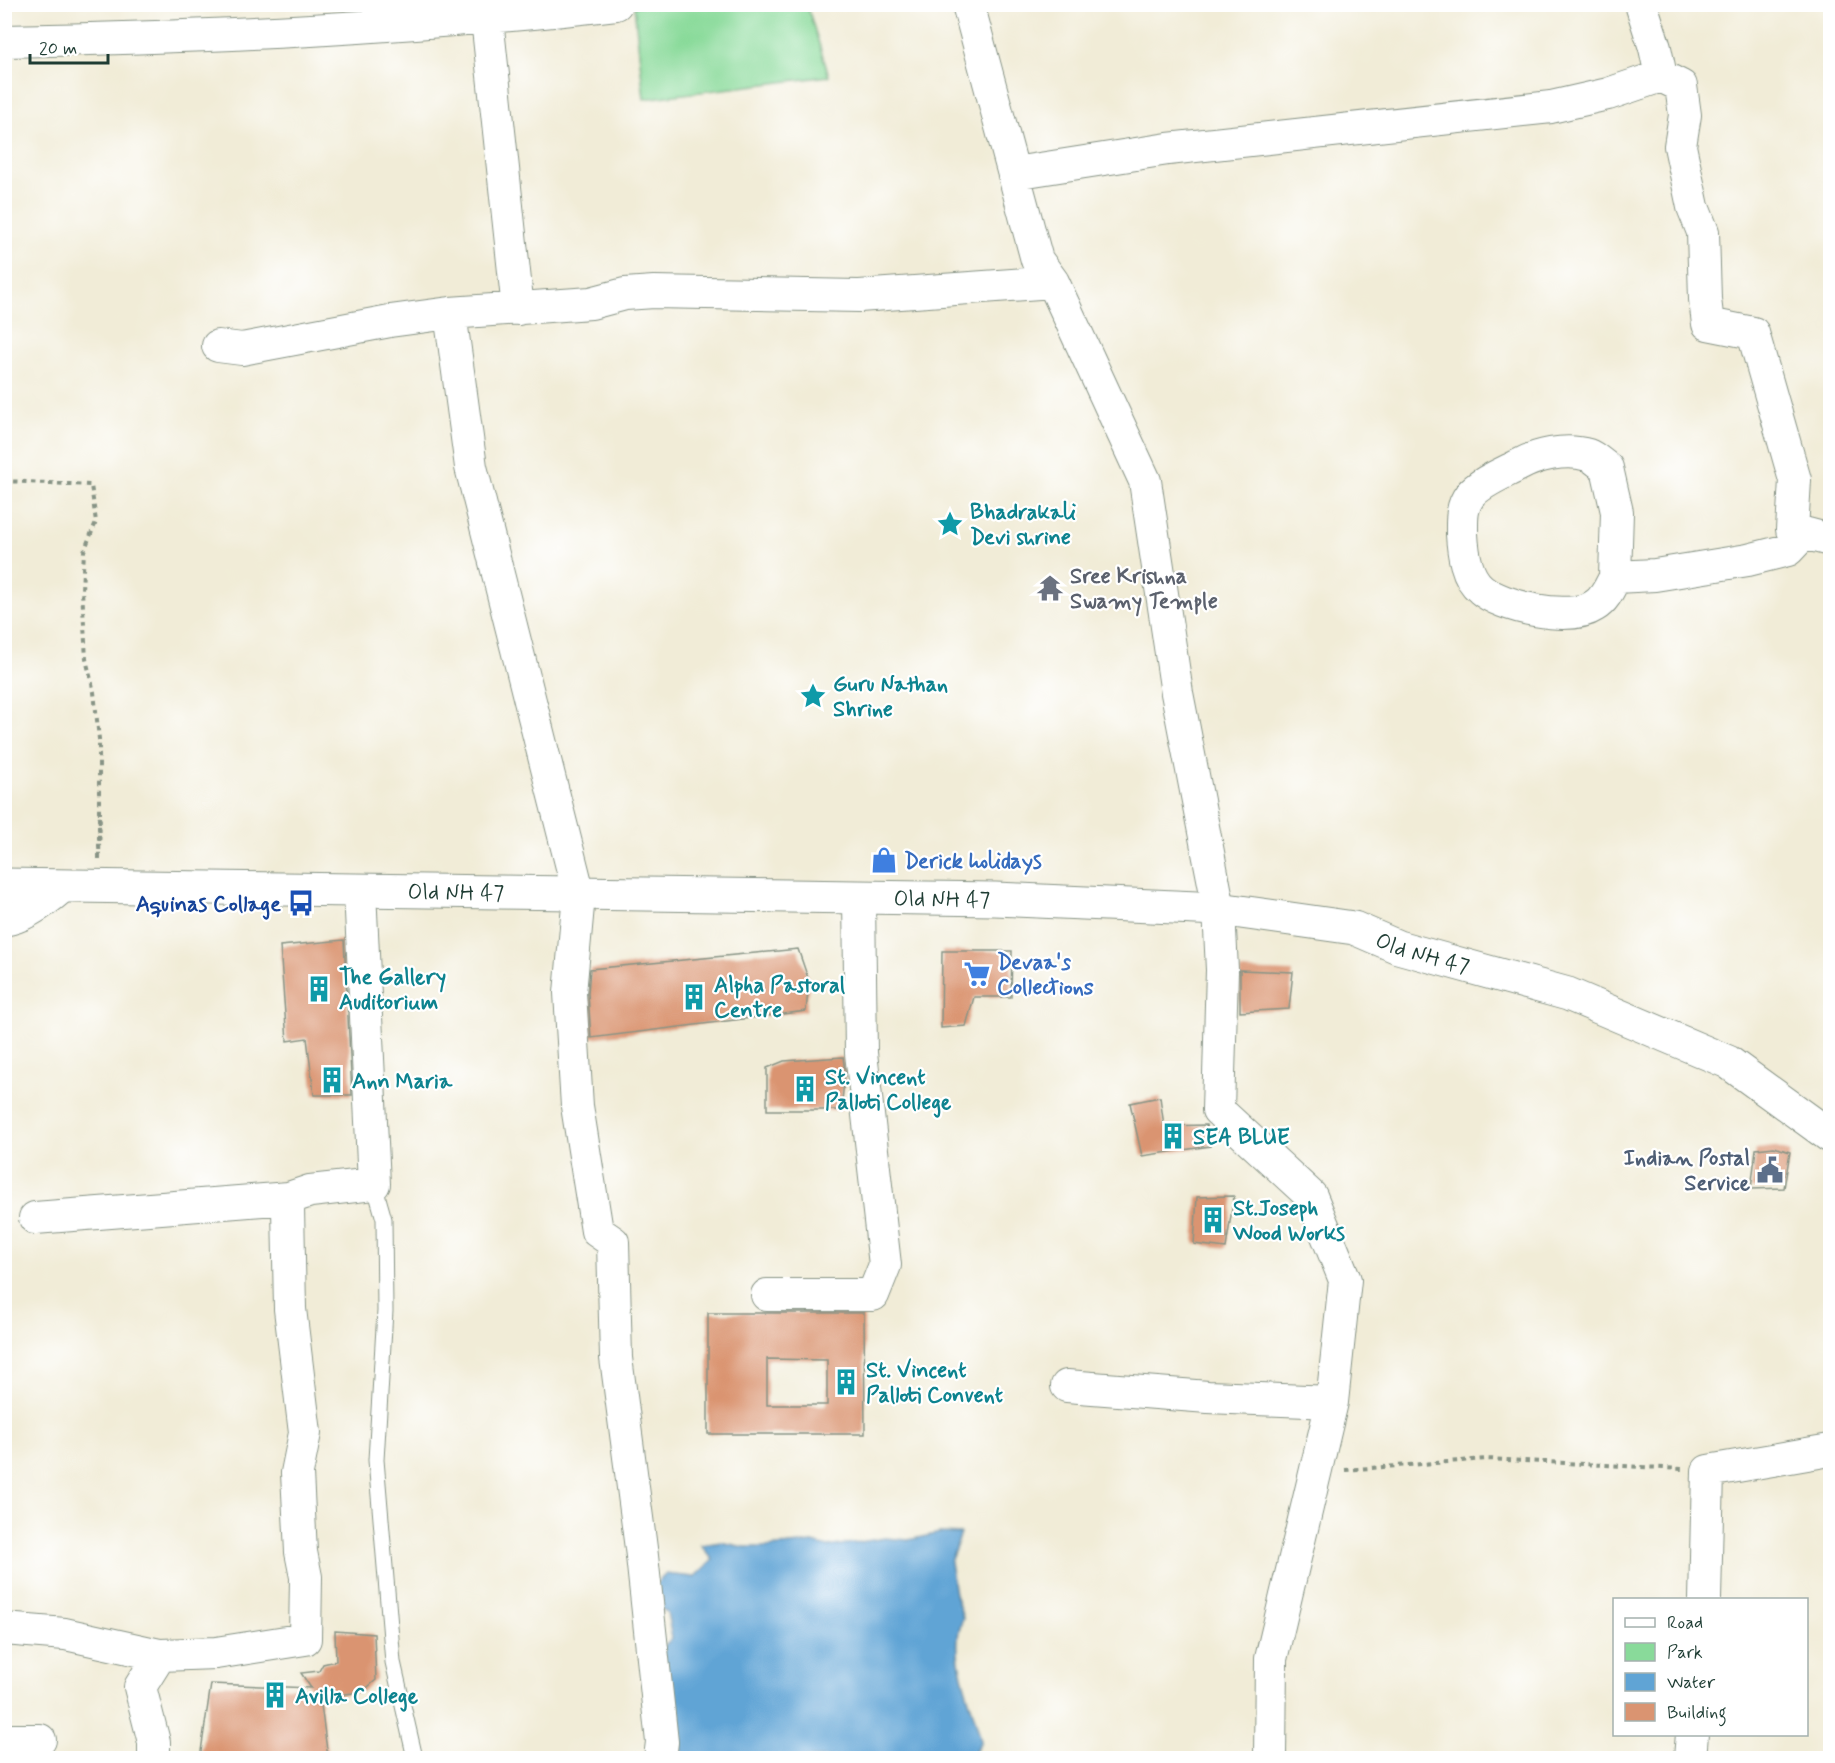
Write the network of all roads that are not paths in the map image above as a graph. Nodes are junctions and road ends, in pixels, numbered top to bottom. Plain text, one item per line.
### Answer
1 (616, 4) edge
2 (968, 4) edge
3 (1641, 4) edge
4 (468, 15) edge
5 (4, 41) edge
6 (1661, 76) junction
7 (1014, 173) junction
8 (1053, 282) junction
9 (518, 309) junction
10 (450, 313) junction
11 (218, 346) dead end
12 (1817, 537) edge
13 (1615, 577) junction
14 (4, 871) edge
15 (4, 885) edge
16 (62, 887) junction
17 (360, 891) junction
18 (579, 895) junction
19 (859, 898) junction
20 (1219, 909) junction
21 (4, 920) edge
22 (1830, 1136) edge
23 (374, 1184) junction
24 (289, 1198) junction
25 (35, 1218) dead end
26 (767, 1295) dead end
27 (1067, 1386) dead end
28 (1332, 1402) junction
29 (1830, 1450) edge
30 (1705, 1598) edge
31 (4, 1629) edge
32 (160, 1655) junction
33 (1692, 1736) edge
34 (4, 1740) edge
35 (40, 1740) dead end
36 (154, 1758) edge
37 (415, 1758) edge
38 (660, 1758) edge
39 (1270, 1758) edge
40 (1690, 1758) edge

1 - 4 street
2 - 7 street
3 - 6 street
4 - 5 street
4 - 9 street
6 - 7 street
6 - 12 street
7 - 8 street
8 - 9 street
8 - 20 street
9 - 10 street
10 - 11 street
10 - 18 street
12 - 13 street
13 - 13 street
14 - 16 street
15 - 16 main road, Old NH 47
16 - 17 main road, Old NH 47
16 - 21 street
17 - 18 main road, Old NH 47
17 - 23 street
18 - 19 main road, Old NH 47
18 - 38 street
19 - 20 main road, Old NH 47
19 - 26 street
20 - 22 main road, Old NH 47
20 - 28 street
23 - 24 street
23 - 37 lane
24 - 25 street
24 - 32 street
27 - 28 street
28 - 39 street
29 - 30 street
31 - 32 street
32 - 36 street
33 - 40 street
34 - 35 street

